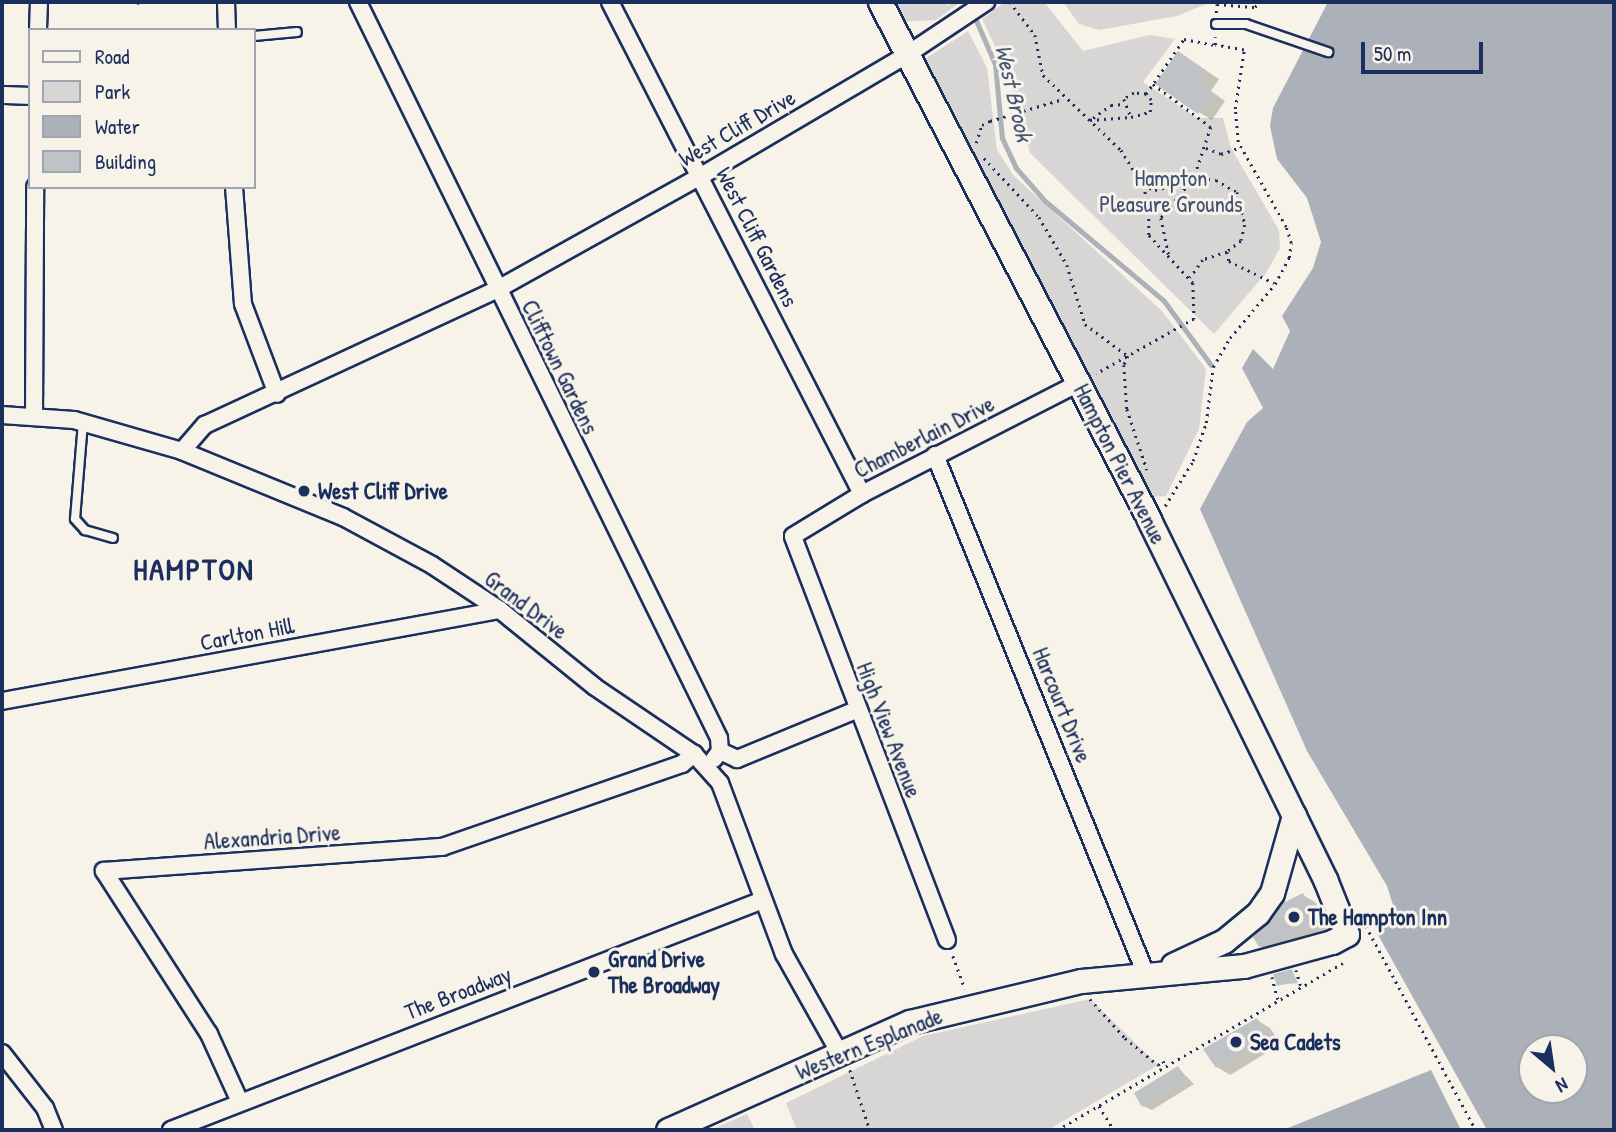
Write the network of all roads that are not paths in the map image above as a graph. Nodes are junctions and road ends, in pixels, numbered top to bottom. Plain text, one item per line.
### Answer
1 (38, 2) edge
2 (226, 2) edge
3 (358, 2) edge
4 (610, 2) edge
5 (880, 2) edge
6 (986, 2) edge
7 (1216, 24) road end
8 (38, 28) edge
9 (227, 28) edge
10 (297, 32) dead end
11 (256, 36) edge
12 (1328, 52) dead end
13 (908, 54) junction
14 (2, 95) edge
15 (28, 96) edge
16 (701, 176) junction
17 (35, 189) edge
18 (234, 189) edge
19 (496, 290) junction
20 (1079, 383) junction
21 (276, 394) junction
22 (2, 415) edge
23 (34, 415) junction
24 (83, 422) junction
25 (182, 452) junction
26 (935, 455) junction
27 (862, 494) junction
28 (793, 536) joint
29 (113, 538) dead end
30 (500, 610) junction
31 (2, 698) edge
32 (856, 710) junction
33 (720, 751) junction
34 (694, 754) junction
35 (708, 766) junction
36 (1294, 815) junction
37 (1284, 861) junction
38 (1325, 879) junction
39 (763, 900) junction
40 (1347, 934) joint
41 (1230, 936) junction
42 (947, 940) road end
43 (1244, 966) junction
44 (1153, 971) junction
45 (839, 1052) junction
46 (2, 1053) edge
47 (240, 1102) junction
48 (182, 1128) edge
49 (54, 1130) edge
50 (668, 1130) edge

1 - 8 street
2 - 9 street
3 - 19 street, Clifftown Gardens
4 - 16 street, West Cliff Gardens
5 - 13 street, Hampton Pier Avenue
6 - 13 street, West Cliff Drive
7 - 12 lane
10 - 11 lane
13 - 16 street, West Cliff Drive
13 - 20 street, Hampton Pier Avenue
14 - 15 street
16 - 19 street, West Cliff Drive
16 - 27 street, West Cliff Gardens
17 - 23 street
18 - 21 street
19 - 21 street, West Cliff Drive
19 - 33 street, Clifftown Gardens
20 - 26 street, Chamberlain Drive
20 - 36 street, Hampton Pier Avenue
21 - 25 street, West Cliff Drive
22 - 23 street, Grand Drive
23 - 24 street, Grand Drive
24 - 25 street, Grand Drive
24 - 29 lane
25 - 30 street, Grand Drive
26 - 27 street, Chamberlain Drive
26 - 44 street, Harcourt Drive
27 - 28 street, Chamberlain Drive
28 - 32 street, High View Avenue
30 - 31 street, Carlton Hill
30 - 34 street, Grand Drive
32 - 33 street
32 - 42 street, High View Avenue
33 - 35 street
34 - 35 street, Grand Drive
34 - 47 street, Alexandria Drive
35 - 39 street, Grand Drive
36 - 37 street, Western Esplanade
36 - 38 street, Hampton Pier Avenue
37 - 38 street
37 - 41 street, Western Esplanade
38 - 40 street, Hampton Pier Avenue
39 - 45 street, Grand Drive
39 - 47 street, The Broadway
40 - 43 street, Western Esplanade
41 - 43 street
41 - 44 street, Western Esplanade
43 - 44 street, Western Esplanade
44 - 45 street, Western Esplanade
45 - 50 street, Western Esplanade
46 - 49 street
47 - 48 street, The Broadway

